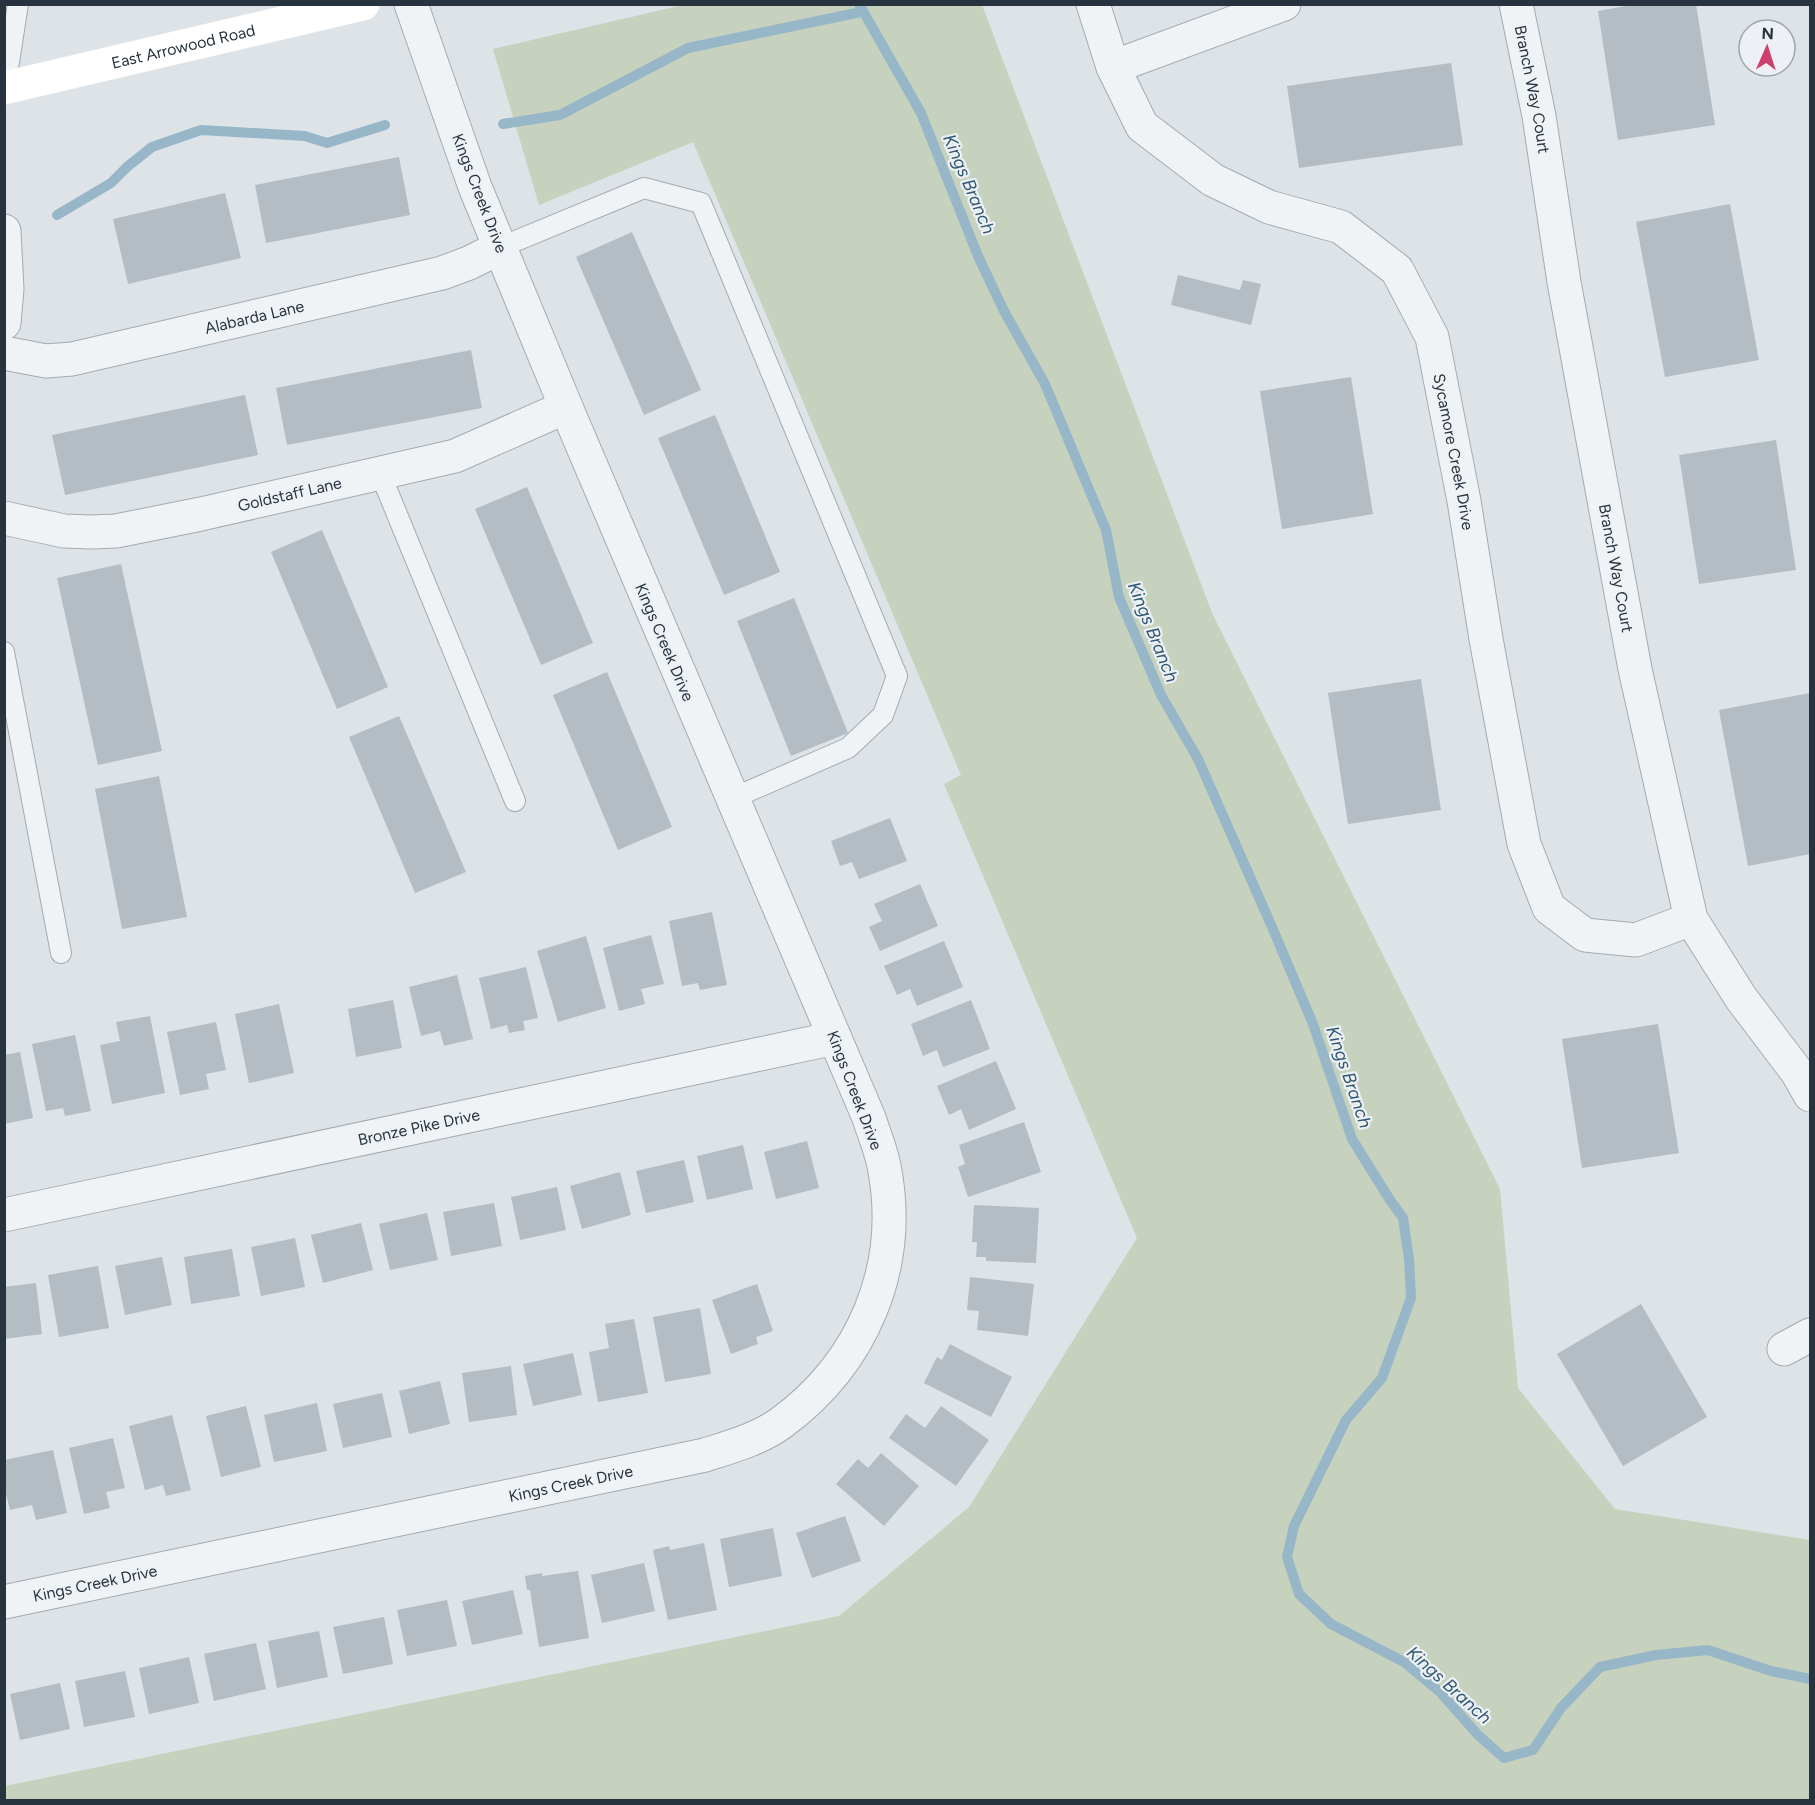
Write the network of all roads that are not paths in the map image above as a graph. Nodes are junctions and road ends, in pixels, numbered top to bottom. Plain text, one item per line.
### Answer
1 (18, 4) edge
2 (363, 4) edge
3 (411, 4) edge
4 (1092, 4) edge
5 (1284, 4) edge
6 (1516, 4) edge
7 (1113, 67) junction
8 (5, 88) edge
9 (4, 231) edge
10 (501, 248) junction
11 (4, 323) edge
12 (4, 353) edge
13 (566, 407) junction
14 (380, 473) junction
15 (4, 518) edge
16 (4, 652) edge
17 (731, 799) junction
18 (515, 801) dead end
19 (1691, 919) junction
20 (61, 953) dead end
21 (835, 1038) junction
22 (1810, 1095) edge
23 (4, 1215) edge
24 (4, 1602) edge

1 - 8 lane
2 - 8 main road, East Arrowood Road
3 - 10 street, Kings Creek Drive
4 - 7 street, Sycamore Creek Drive
5 - 7 street
6 - 19 street, Branch Way Court
7 - 19 street, Sycamore Creek Drive
9 - 11 street
10 - 12 street, Alabarda Lane
10 - 13 street, Kings Creek Drive
10 - 17 lane
13 - 14 street, Goldstaff Lane
13 - 17 street, Kings Creek Drive
14 - 15 street, Goldstaff Lane
14 - 18 lane
16 - 20 lane
17 - 21 street, Kings Creek Drive
19 - 22 street, Branch Way Court
21 - 23 street, Bronze Pike Drive
21 - 24 street, Kings Creek Drive

